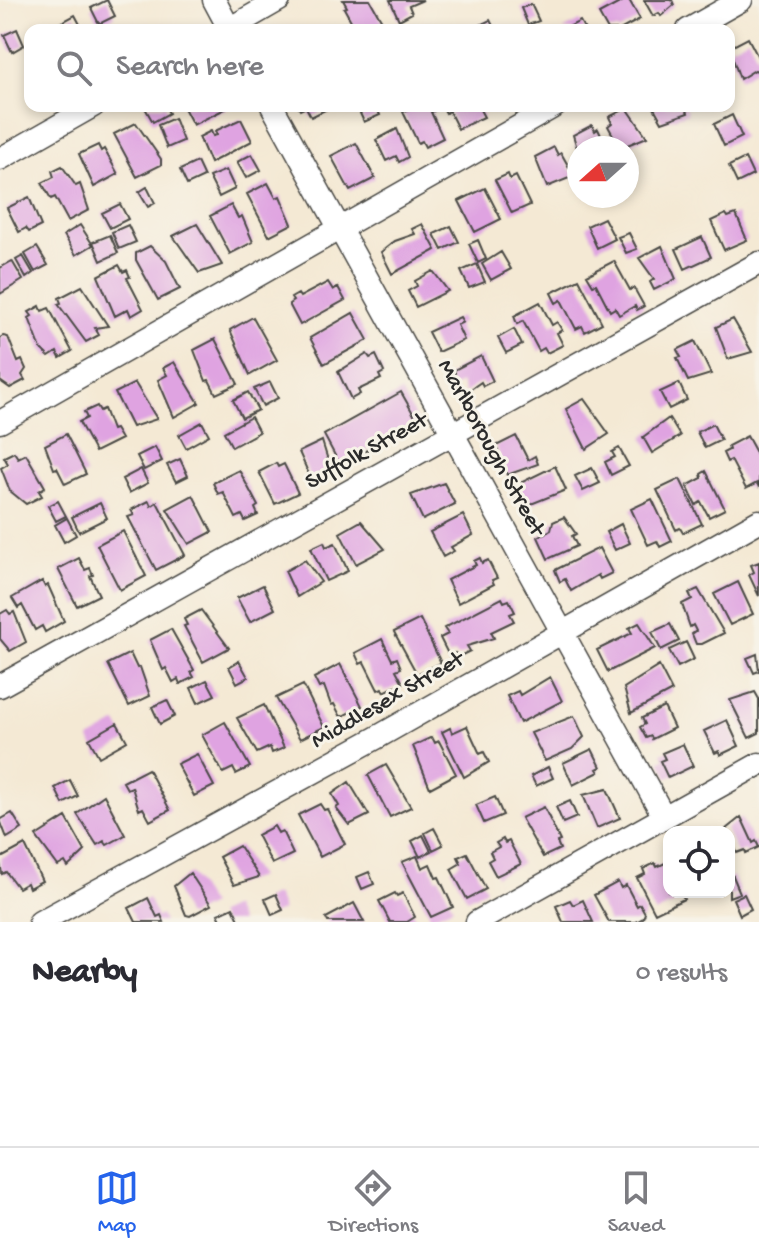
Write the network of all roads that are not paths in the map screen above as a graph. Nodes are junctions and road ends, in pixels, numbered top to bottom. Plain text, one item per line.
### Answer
1 (214, 0) edge
2 (279, 0) edge
3 (741, 0) edge
4 (226, 24) edge
5 (239, 24) edge
6 (699, 24) edge
7 (82, 112) edge
8 (275, 112) edge
9 (545, 112) edge
10 (0, 159) edge
11 (341, 231) junction
12 (759, 263) edge
13 (0, 422) edge
14 (453, 435) junction
15 (759, 521) edge
16 (560, 631) junction
17 (0, 686) edge
18 (759, 764) edge
19 (663, 815) junction
20 (40, 922) edge
21 (477, 922) edge

1 - 4 street
2 - 5 street
3 - 6 street
7 - 10 street
8 - 11 street, Marlborough Street
9 - 11 street
11 - 13 street
11 - 14 street, Marlborough Street
12 - 14 street, Suffolk Street
14 - 16 street, Marlborough Street
14 - 17 street, Suffolk Street
15 - 16 street, Middlesex Street
16 - 19 street, Marlborough Street
16 - 20 street, Middlesex Street
18 - 19 street
19 - 21 street

